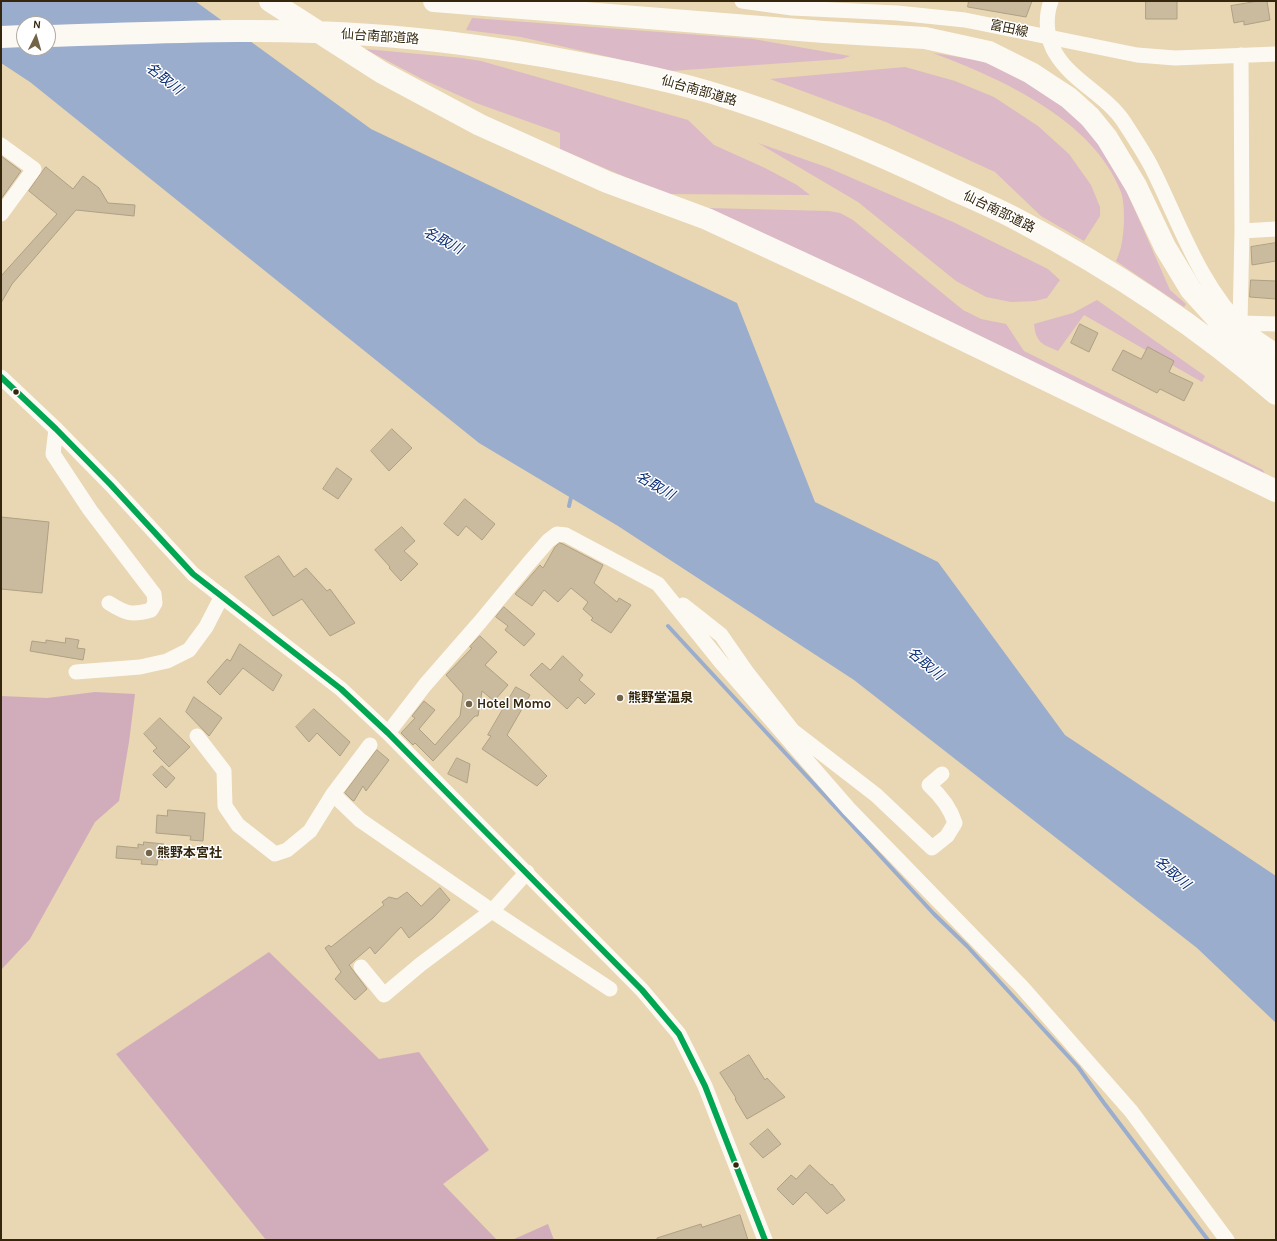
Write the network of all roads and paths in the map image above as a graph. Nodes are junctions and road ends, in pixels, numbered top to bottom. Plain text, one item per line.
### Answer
1 (270, 1) edge
2 (434, 1) edge
3 (742, 1) edge
4 (1051, 1) edge
5 (830, 6) edge
6 (16, 36) edge
7 (56, 36) edge
8 (1, 37) edge
9 (1049, 38) junction
10 (1276, 54) edge
11 (1241, 55) junction
12 (1, 145) edge
13 (1, 214) edge
14 (1276, 229) edge
15 (1242, 231) junction
16 (1240, 323) junction
17 (1276, 324) edge
18 (1276, 351) edge
19 (1276, 375) edge
20 (1, 377) edge
21 (1276, 394) edge
22 (56, 429) junction
23 (1276, 491) edge
24 (662, 588) junction
25 (222, 596) junction
26 (109, 603) dead end
27 (76, 672) dead end
28 (388, 733) junction
29 (197, 736) dead end
30 (370, 745) dead end
31 (942, 774) dead end
32 (333, 794) junction
33 (527, 872) junction
34 (492, 911) junction
35 (361, 967) dead end
36 (610, 989) dead end
37 (765, 1240) edge
38 (1228, 1240) edge

1 - 23 highway
2 - 19 highway
3 - 5 street, 富田線
4 - 9 street
5 - 9 street, 富田線
6 - 8 highway
7 - 21 highway, 仙台南部道路
9 - 11 street, 富田線
9 - 16 street
10 - 11 street, 富田線
11 - 15 street
12 - 13 street
14 - 15 street
15 - 16 street
16 - 17 street
16 - 18 street
20 - 22 street
22 - 25 street
22 - 26 street
24 - 28 street
24 - 31 street
24 - 38 street
25 - 27 street
25 - 28 street
28 - 33 street
29 - 32 street
30 - 32 street
32 - 34 street
33 - 34 street
33 - 37 street
34 - 35 street
34 - 36 street

